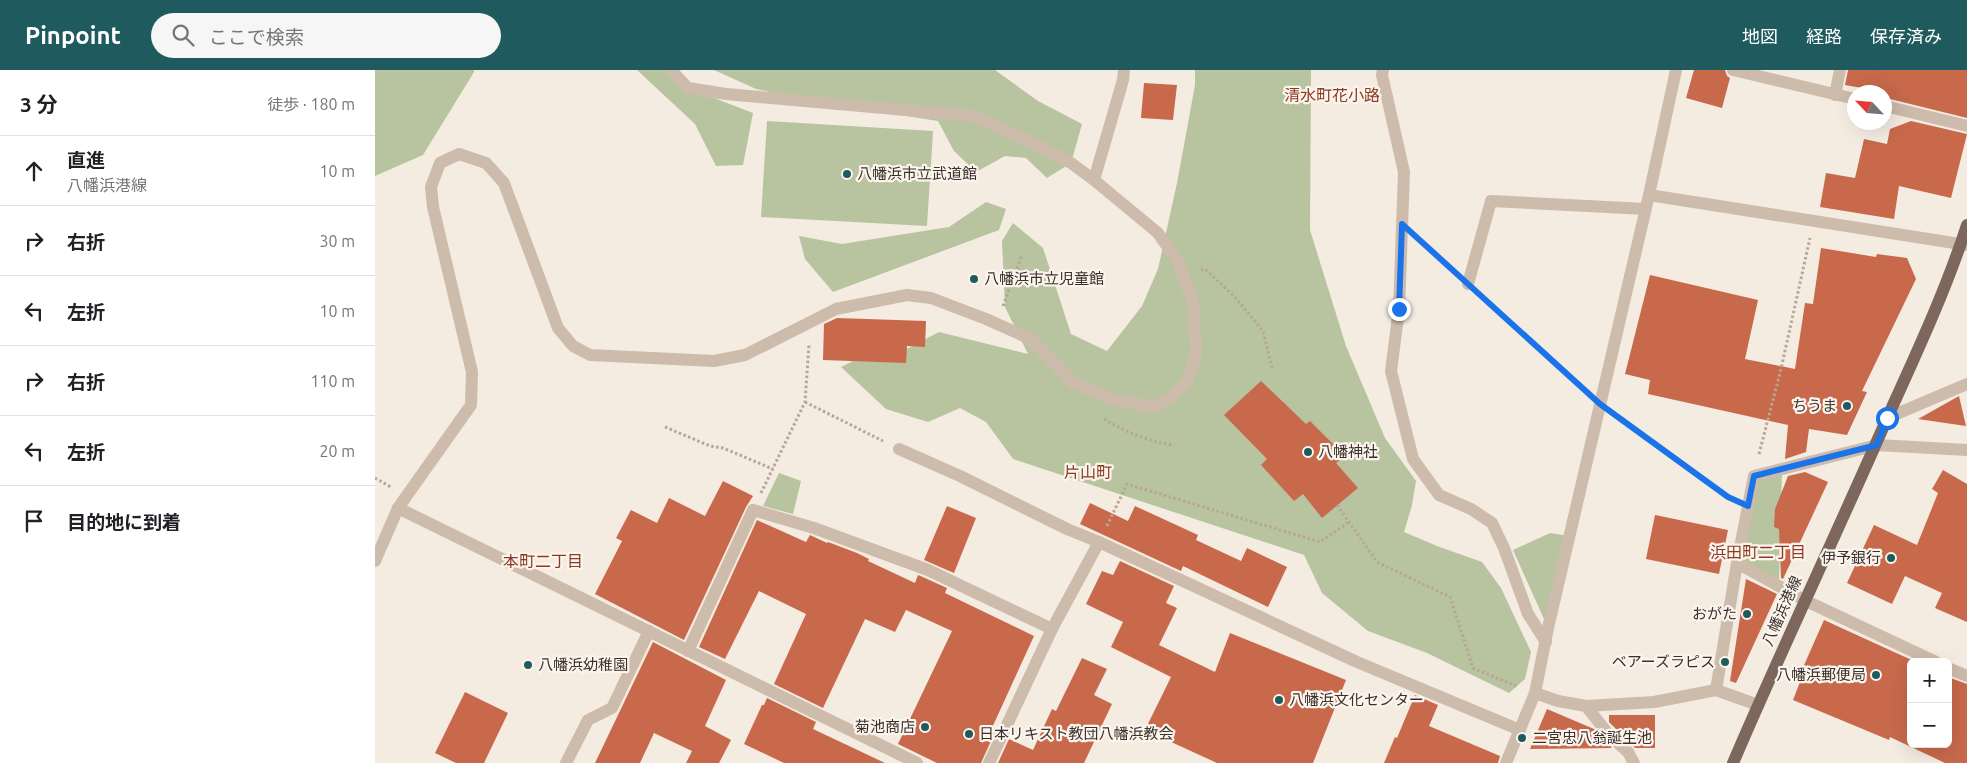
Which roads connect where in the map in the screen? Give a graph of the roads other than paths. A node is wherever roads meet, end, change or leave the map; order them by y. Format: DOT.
graph roads {
  1 [pos="671,70"];
  2 [pos="1124,70"];
  3 [pos="1383,70"];
  4 [pos="1675,70"];
  5 [pos="1733,70"];
  6 [pos="1841,70"];
  7 [pos="1835,95"];
  8 [pos="1847,97"];
  9 [pos="1892,108"];
  10 [pos="1967,126"];
  11 [pos="1094,180"];
  12 [pos="1649,195"];
  13 [pos="1645,209"];
  14 [pos="1967,225"];
  15 [pos="1964,244"];
  16 [pos="1468,284"];
  17 [pos="1967,384"];
  18 [pos="1887,418"];
  19 [pos="1877,445"];
  20 [pos="899,449"];
  21 [pos="1967,450"];
  22 [pos="397,508"];
  23 [pos="1099,542"];
  24 [pos="375,562"];
  25 [pos="1737,563"];
  26 [pos="1804,600"];
  27 [pos="1053,629"];
  28 [pos="649,631"];
  29 [pos="1546,642"];
  30 [pos="688,651"];
  31 [pos="1927,658"];
  32 [pos="1952,670"];
  33 [pos="1967,676"];
  34 [pos="1716,690"];
  35 [pos="1535,693"];
  36 [pos="1758,705"];
  37 [pos="1586,706"];
  38 [pos="1520,730"];
  39 [pos="565,763"];
  40 [pos="917,763"];
  41 [pos="989,763"];
  42 [pos="1505,763"];
  43 [pos="1634,763"];
  44 [pos="1733,763"];
  1 -- 11 [label="street"];
  2 -- 11 [label="street"];
  3 -- 29 [label="street"];
  4 -- 12 [label="street"];
  5 -- 7 [label="street"];
  6 -- 7 [label="street"];
  7 -- 8 [label="street"];
  9 -- 10 [label="street"];
  11 -- 22 [label="street"];
  12 -- 13 [label="street"];
  12 -- 15 [label="street"];
  13 -- 16 [label="street"];
  13 -- 29 [label="street"];
  14 -- 15 [label="main road, 八幡浜港線"];
  15 -- 18 [label="main road, 八幡浜港線"];
  17 -- 18 [label="street"];
  18 -- 19 [label="main road, 八幡浜港線"];
  19 -- 21 [label="street"];
  19 -- 25 [label="street"];
  19 -- 26 [label="main road, 八幡浜港線"];
  20 -- 23 [label="street"];
  22 -- 24 [label="street"];
  22 -- 28 [label="street"];
  23 -- 27 [label="street"];
  23 -- 38 [label="street"];
  25 -- 26 [label="street"];
  25 -- 34 [label="street"];
  26 -- 31 [label="street"];
  26 -- 36 [label="main road, 八幡浜港線"];
  27 -- 30 [label="street"];
  27 -- 41 [label="street"];
  28 -- 30 [label="street"];
  28 -- 39 [label="street"];
  29 -- 35 [label="street"];
  30 -- 40 [label="street"];
  32 -- 33 [label="street"];
  34 -- 36 [label="street"];
  34 -- 37 [label="street"];
  35 -- 37 [label="street"];
  35 -- 38 [label="street"];
  36 -- 44 [label="main road, 八幡浜港線"];
  37 -- 43 [label="street"];
  38 -- 42 [label="street"];
}
